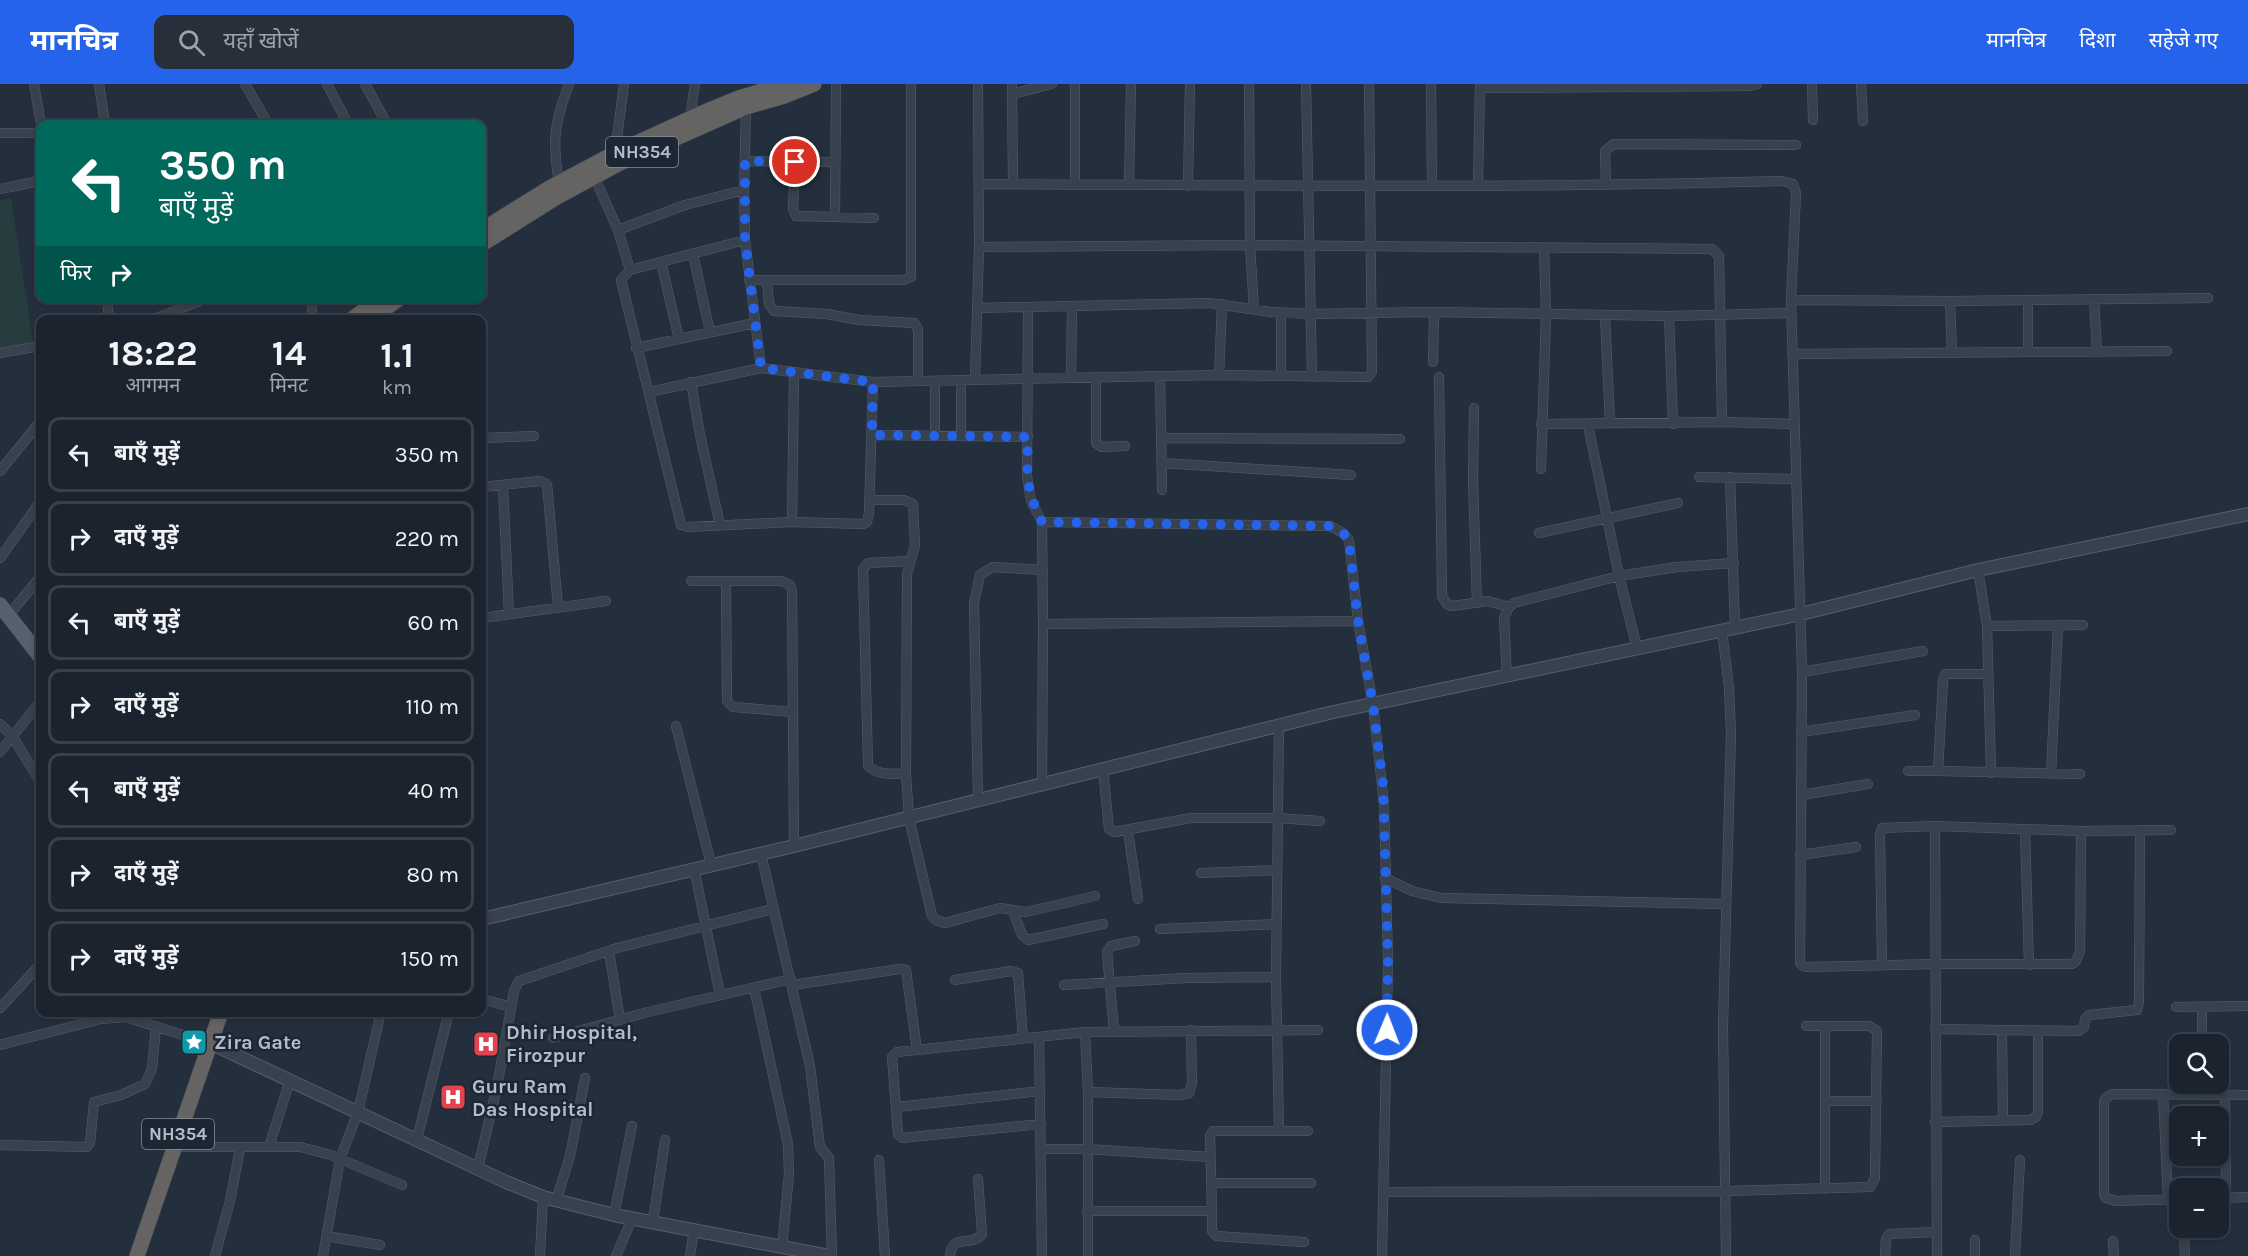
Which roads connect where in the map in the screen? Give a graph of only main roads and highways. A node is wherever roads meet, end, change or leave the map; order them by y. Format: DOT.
graph roads {
  1 [pos="785,84"];
  2 [pos="814,84"];
  3 [pos="592,172"];
  4 [pos="486,228"];
  5 [pos="486,241"];
  6 [pos="373,303"];
  7 [pos="393,303"];
  8 [pos="358,315"];
  9 [pos="376,315"];
  10 [pos="4,610"];
  11 [pos="36,651"];
  12 [pos="220,1017"];
  13 [pos="137,1256"];
  1 -- 3 [label="highway, NH354"];
  2 -- 3 [label="highway, NH354"];
  3 -- 4 [label="highway, NH354"];
  3 -- 5 [label="highway, NH354"];
  6 -- 8 [label="highway"];
  7 -- 9 [label="highway"];
  10 -- 11 [label="main road"];
  12 -- 13 [label="highway, NH354"];
}
